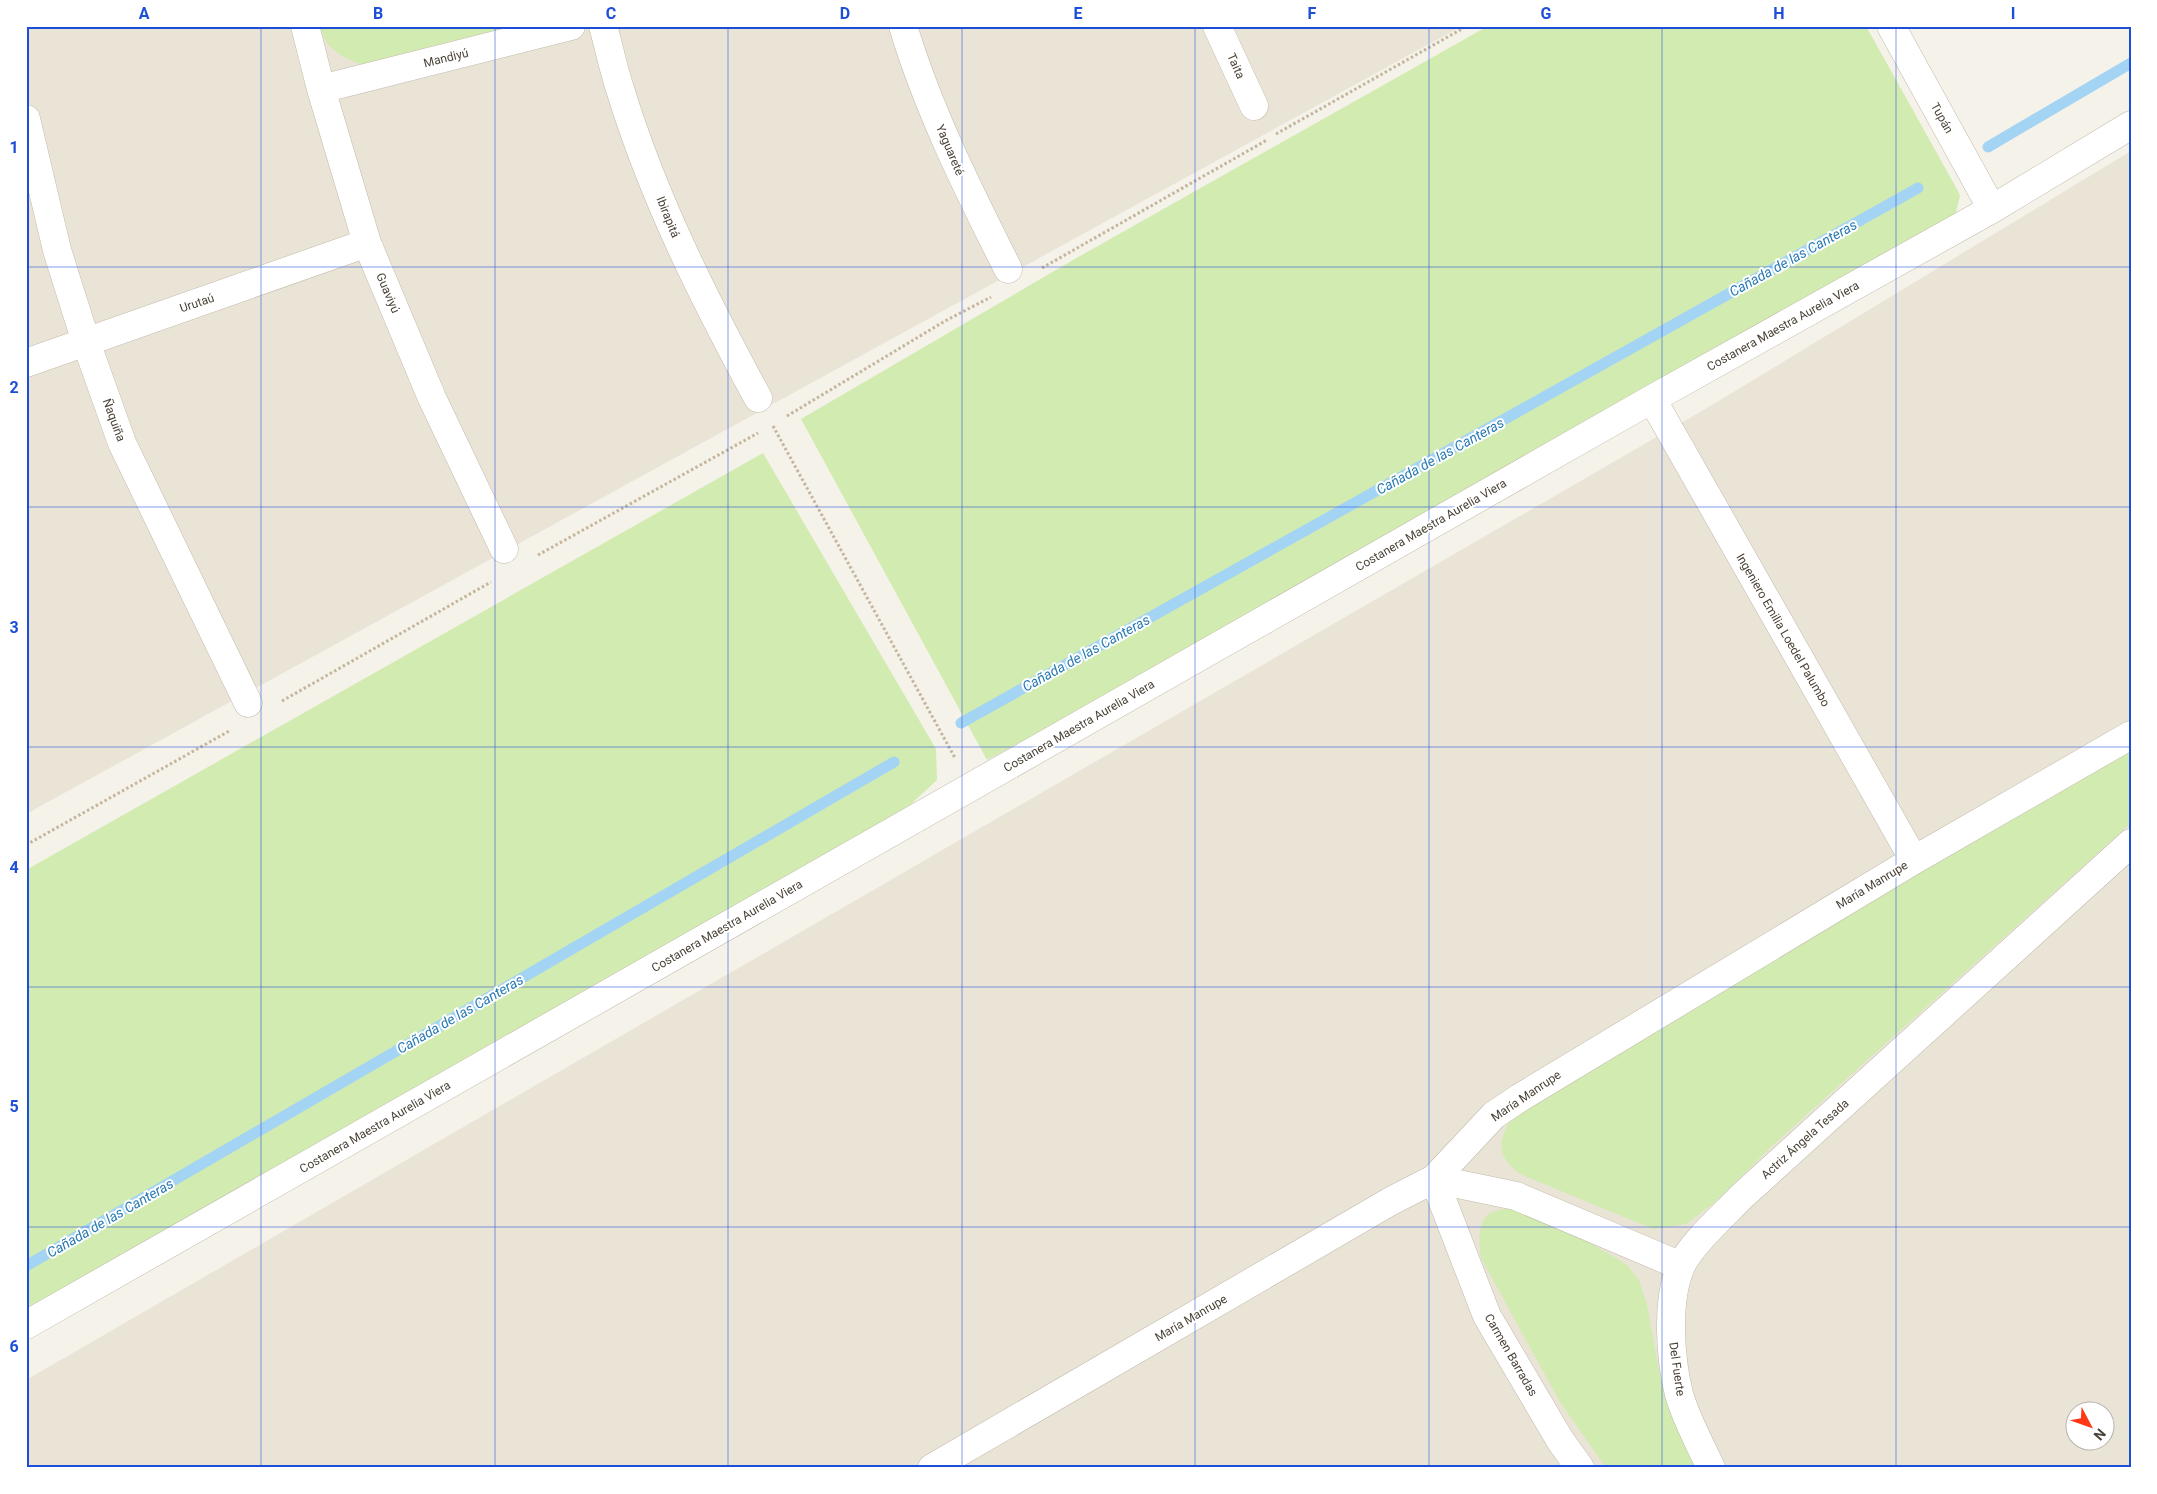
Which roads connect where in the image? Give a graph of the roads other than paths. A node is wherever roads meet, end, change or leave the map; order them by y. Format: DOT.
graph roads {
  1 [pos="305,26"];
  2 [pos="571,26"];
  3 [pos="603,26"];
  4 [pos="903,26"];
  5 [pos="1218,26"];
  6 [pos="1891,26"];
  7 [pos="320,89"];
  8 [pos="1254,106"];
  9 [pos="26,119"];
  10 [pos="2131,125"];
  11 [pos="1992,210"];
  12 [pos="367,243"];
  13 [pos="1008,269"];
  14 [pos="86,342"];
  15 [pos="26,363"];
  16 [pos="758,398"];
  17 [pos="1652,399"];
  18 [pos="504,549"];
  19 [pos="248,703"];
  20 [pos="2131,735"];
  21 [pos="2131,843"];
  22 [pos="1914,860"];
  23 [pos="1434,1179"];
  24 [pos="1681,1266"];
  25 [pos="26,1325"];
  26 [pos="932,1468"];
  27 [pos="1580,1468"];
  28 [pos="1711,1468"];
  1 -- 7 [label="street, Guaviyú"];
  2 -- 7 [label="street, Mandiyú"];
  3 -- 16 [label="street, Ibirapitá"];
  4 -- 13 [label="street, Yaguareté"];
  5 -- 8 [label="street, Taita"];
  6 -- 11 [label="street, Tupán"];
  7 -- 12 [label="street, Guaviyú"];
  9 -- 14 [label="street, Ñaquiña"];
  10 -- 11 [label="street, Costanera Maestra Aurelia Viera"];
  11 -- 17 [label="street, Costanera Maestra Aurelia Viera"];
  12 -- 14 [label="street, Urutaú"];
  12 -- 18 [label="street, Guaviyú"];
  14 -- 15 [label="street, Urutaú"];
  14 -- 19 [label="street, Ñaquiña"];
  17 -- 22 [label="street, Ingeniero Emilia Loedel Palumbo"];
  17 -- 25 [label="street, Costanera Maestra Aurelia Viera"];
  20 -- 22 [label="street, María Manrupe"];
  21 -- 24 [label="street, Actriz Ángela Tesada"];
  22 -- 23 [label="street, María Manrupe"];
  23 -- 24 [label="street"];
  23 -- 26 [label="street, María Manrupe"];
  23 -- 27 [label="street, Carmen Barradas"];
  24 -- 28 [label="street, Del Fuerte"];
}
